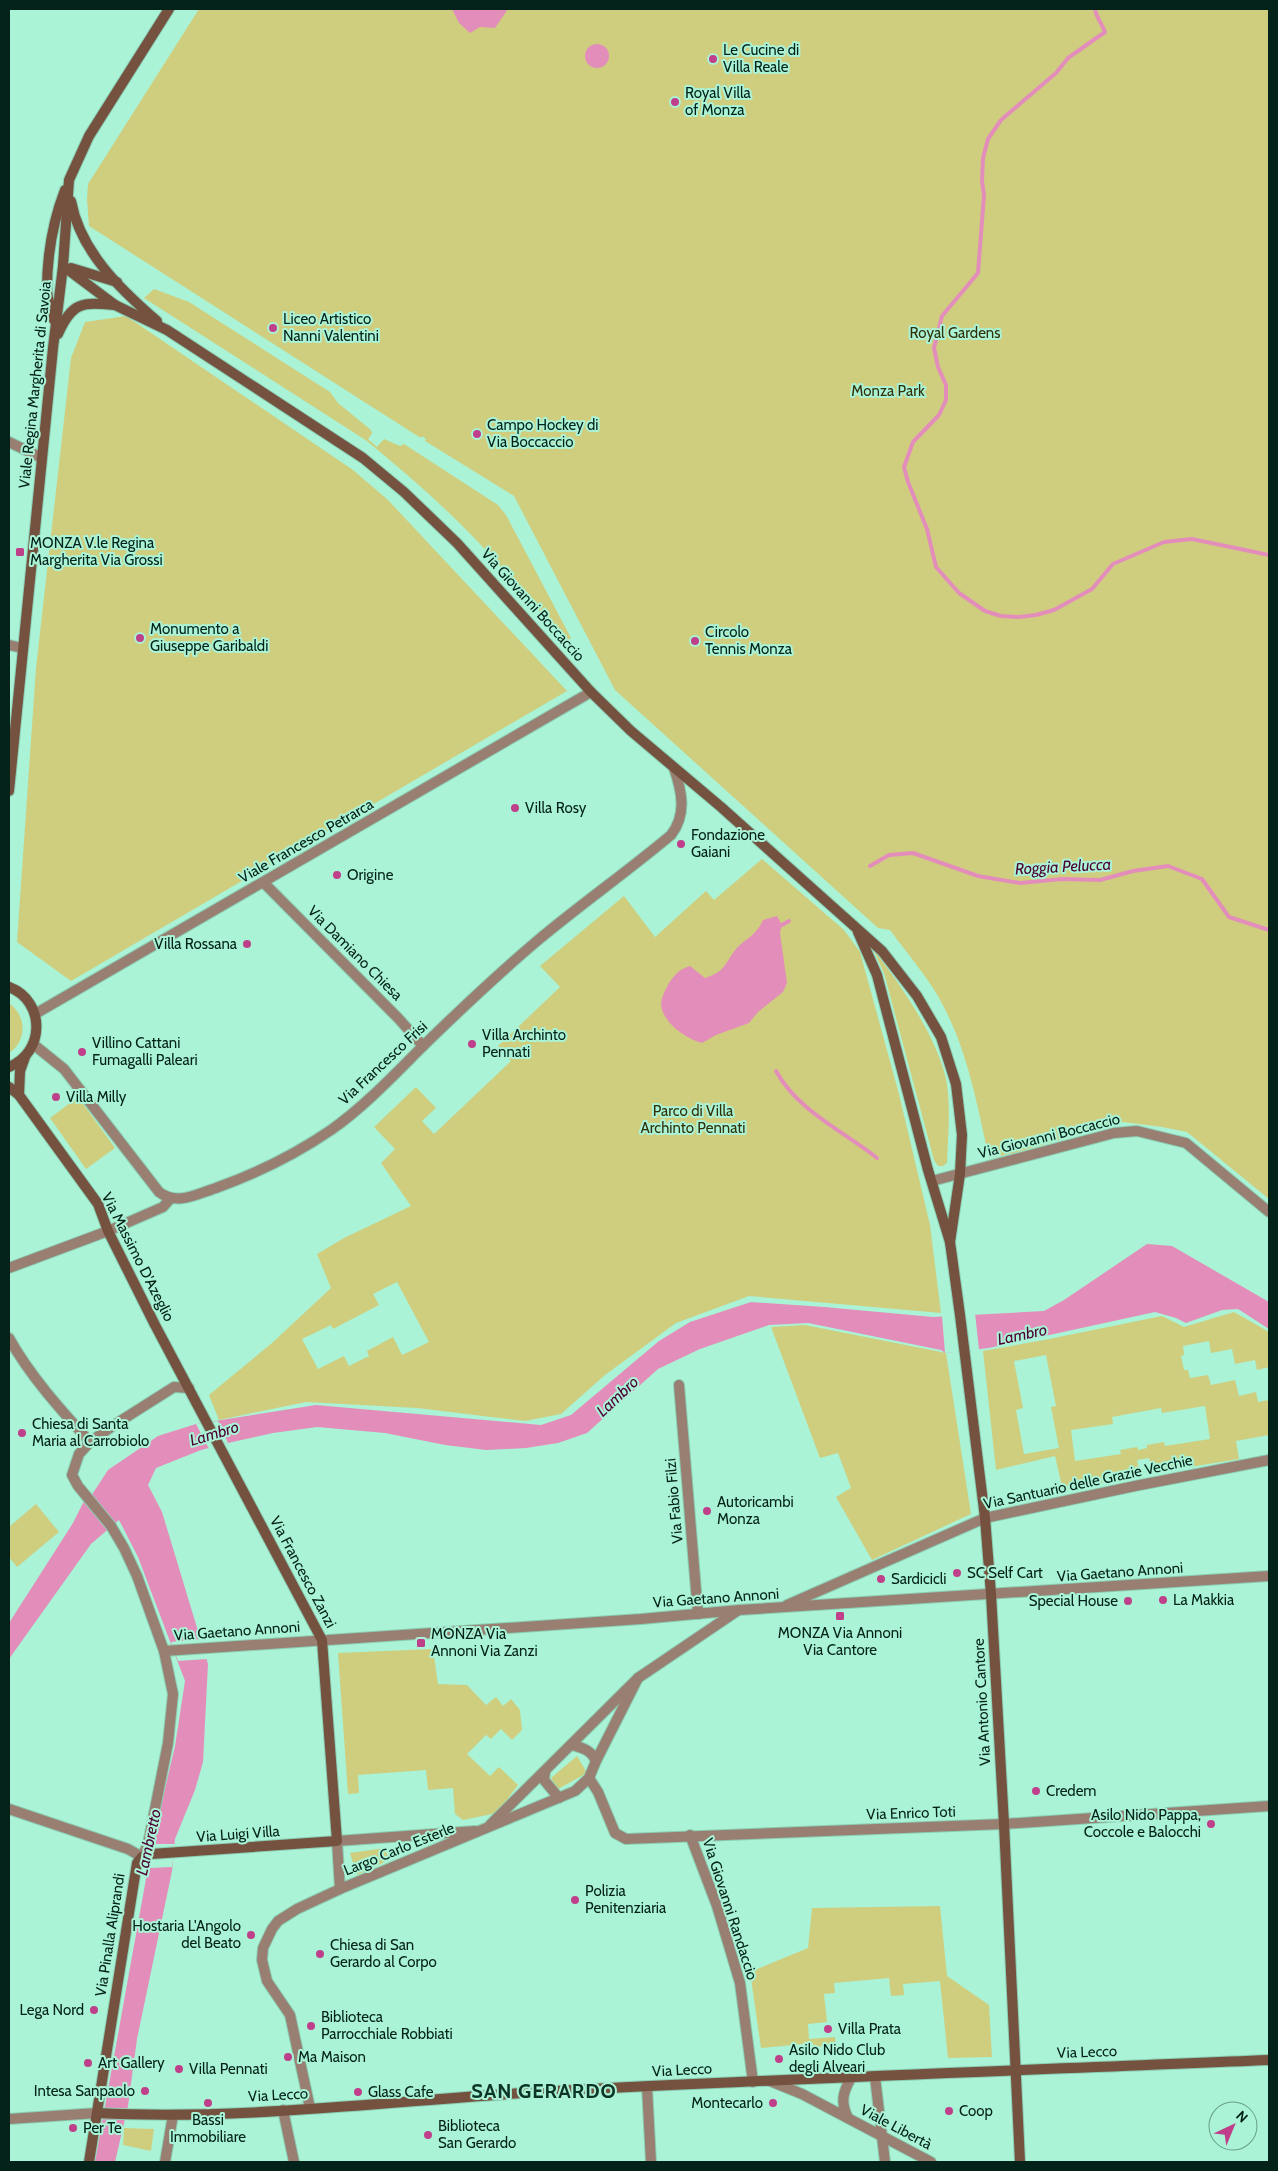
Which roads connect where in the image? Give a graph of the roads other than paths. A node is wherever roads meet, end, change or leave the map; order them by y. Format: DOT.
graph roads {
  1 [pos="169,9"];
  2 [pos="69,180"];
  3 [pos="63,266"];
  4 [pos="118,283"];
  5 [pos="115,305"];
  6 [pos="55,324"];
  7 [pos="167,330"];
  8 [pos="53,344"];
  9 [pos="9,442"];
  10 [pos="42,458"];
  11 [pos="9,645"];
  12 [pos="22,648"];
  13 [pos="590,692"];
  14 [pos="674,768"];
  15 [pos="9,791"];
  16 [pos="264,883"];
  17 [pos="856,927"];
  18 [pos="11,987"];
  19 [pos="35,1014"];
  20 [pos="33,1044"];
  21 [pos="423,1046"];
  22 [pos="25,1056"];
  23 [pos="9,1067"];
  24 [pos="9,1087"];
  25 [pos="19,1095"];
  26 [pos="960,1174"];
  27 [pos="932,1181"];
  28 [pos="170,1199"];
  29 [pos="1269,1212"];
  30 [pos="108,1231"];
  31 [pos="950,1242"];
  32 [pos="9,1268"];
  33 [pos="9,1338"];
  34 [pos="679,1385"];
  35 [pos="189,1388"];
  36 [pos="90,1442"];
  37 [pos="1269,1460"];
  38 [pos="985,1518"];
  39 [pos="1269,1576"];
  40 [pos="991,1594"];
  41 [pos="779,1608"];
  42 [pos="739,1610"];
  43 [pos="698,1614"];
  44 [pos="322,1640"];
  45 [pos="168,1651"];
  46 [pos="638,1678"];
  47 [pos="572,1745"];
  48 [pos="596,1761"];
  49 [pos="545,1772"];
  50 [pos="589,1778"];
  51 [pos="559,1798"];
  52 [pos="1269,1806"];
  53 [pos="9,1809"];
  54 [pos="1004,1824"];
  55 [pos="485,1830"];
  56 [pos="690,1835"];
  57 [pos="337,1841"];
  58 [pos="146,1856"];
  59 [pos="340,1889"];
  60 [pos="1269,2060"];
  61 [pos="1016,2070"];
  62 [pos="875,2077"];
  63 [pos="851,2078"];
  64 [pos="770,2081"];
  65 [pos="753,2082"];
  66 [pos="647,2087"];
  67 [pos="310,2108"];
  68 [pos="283,2110"];
  69 [pos="100,2113"];
  70 [pos="173,2115"];
  71 [pos="848,2118"];
  72 [pos="9,2119"];
  73 [pos="882,2136"];
  74 [pos="89,2162"];
  75 [pos="165,2162"];
  76 [pos="294,2162"];
  77 [pos="651,2162"];
  78 [pos="885,2162"];
  79 [pos="931,2162"];
  80 [pos="1020,2162"];
  1 -- 2 [label="main road, Viale Regina Margherita di Savoia"];
  2 -- 3 [label="main road, Viale Regina Margherita di Savoia"];
  2 -- 4 [label="main road, Via Giovanni Boccaccio"];
  2 -- 6 [label="main road"];
  3 -- 4 [label="main road"];
  3 -- 5 [label="main road, Via Giovanni Boccaccio"];
  3 -- 6 [label="main road, Viale Regina Margherita di Savoia"];
  4 -- 7 [label="main road, Via Giovanni Boccaccio"];
  5 -- 7 [label="main road, Via Giovanni Boccaccio"];
  5 -- 8 [label="main road, Via Giovanni Boccaccio"];
  6 -- 8 [label="main road, Viale Regina Margherita di Savoia"];
  7 -- 13 [label="main road, Via Giovanni Boccaccio"];
  8 -- 10 [label="main road, Viale Regina Margherita di Savoia"];
  9 -- 10 [label="street"];
  10 -- 12 [label="main road, Viale Regina Margherita di Savoia"];
  11 -- 12 [label="street"];
  12 -- 15 [label="main road, Viale Regina Margherita di Savoia"];
  13 -- 14 [label="main road, Via Giovanni Boccaccio"];
  13 -- 16 [label="street, Viale Francesco Petrarca"];
  14 -- 17 [label="main road, Via Giovanni Boccaccio"];
  14 -- 21 [label="street, Via Francesco Frisi"];
  16 -- 19 [label="street, Viale Francesco Petrarca"];
  16 -- 21 [label="street, Via Damiano Chiesa"];
  17 -- 26 [label="main road, Via Giovanni Boccaccio"];
  17 -- 27 [label="main road, Via Giovanni Boccaccio"];
  18 -- 19 [label="main road"];
  19 -- 20 [label="main road"];
  20 -- 22 [label="main road"];
  20 -- 28 [label="street"];
  21 -- 28 [label="street, Via Francesco Frisi"];
  22 -- 23 [label="main road"];
  22 -- 25 [label="main road"];
  24 -- 25 [label="main road, Via Massimo D'Azeglio"];
  25 -- 30 [label="main road, Via Massimo D'Azeglio"];
  26 -- 27 [label="street, Via Giovanni Boccaccio"];
  26 -- 29 [label="street, Via Giovanni Boccaccio"];
  26 -- 31 [label="main road, Via Giovanni Boccaccio"];
  27 -- 31 [label="main road, Via Giovanni Boccaccio"];
  28 -- 30 [label="street, Via Francesco Frisi"];
  30 -- 32 [label="street, Via Francesco Frisi"];
  30 -- 35 [label="main road, Via Massimo D'Azeglio"];
  31 -- 38 [label="main road, Via Antonio Cantore"];
  33 -- 36 [label="street"];
  34 -- 43 [label="street, Via Fabio Filzi"];
  35 -- 36 [label="street, Via Pinalla Aliprandi"];
  35 -- 44 [label="main road, Via Francesco Zanzi"];
  36 -- 45 [label="street, Via Pinalla Aliprandi"];
  37 -- 38 [label="street, Via Santuario delle Grazie Vecchie"];
  38 -- 40 [label="main road, Via Antonio Cantore"];
  38 -- 41 [label="street, Via Santuario delle Grazie Vecchie"];
  39 -- 40 [label="street, Via Gaetano Annoni"];
  40 -- 41 [label="street, Via Gaetano Annoni"];
  40 -- 54 [label="main road, Via Antonio Cantore"];
  41 -- 42 [label="street, Via Gaetano Annoni"];
  42 -- 43 [label="street, Via Gaetano Annoni"];
  42 -- 46 [label="street, Largo Carlo Esterle"];
  43 -- 44 [label="street, Via Gaetano Annoni"];
  44 -- 45 [label="street, Via Gaetano Annoni"];
  44 -- 57 [label="main road, Via Francesco Zanzi"];
  45 -- 58 [label="street, Via Pinalla Aliprandi"];
  46 -- 47 [label="street, Largo Carlo Esterle"];
  46 -- 48 [label="street, Largo Carlo Esterle"];
  47 -- 48 [label="street"];
  47 -- 49 [label="street, Largo Carlo Esterle"];
  48 -- 50 [label="street, Largo Carlo Esterle"];
  49 -- 51 [label="street"];
  49 -- 55 [label="street, Largo Carlo Esterle"];
  50 -- 51 [label="street, Largo Carlo Esterle"];
  50 -- 56 [label="street, Via Enrico Toti"];
  51 -- 55 [label="street, Largo Carlo Esterle"];
  52 -- 54 [label="street, Via Enrico Toti"];
  53 -- 58 [label="street"];
  54 -- 56 [label="street, Via Enrico Toti"];
  54 -- 61 [label="main road, Via Antonio Cantore"];
  55 -- 57 [label="street, Largo Carlo Esterle"];
  55 -- 59 [label="street, Largo Carlo Esterle"];
  56 -- 65 [label="street, Via Giovanni Randaccio"];
  57 -- 58 [label="main road, Via Luigi Villa"];
  57 -- 59 [label="street, Largo Carlo Esterle"];
  58 -- 69 [label="main road, Via Pinalla Aliprandi"];
  59 -- 67 [label="street"];
  60 -- 61 [label="main road, Via Lecco"];
  61 -- 62 [label="main road, Via Lecco"];
  61 -- 80 [label="main road, Via Antonio Cantore"];
  62 -- 63 [label="main road, Via Lecco"];
  62 -- 73 [label="street"];
  63 -- 64 [label="main road, Via Lecco"];
  63 -- 71 [label="street, Viale Libertà"];
  64 -- 65 [label="main road, Via Lecco"];
  64 -- 71 [label="street, Viale Libertà"];
  65 -- 66 [label="main road, Via Lecco"];
  66 -- 67 [label="main road, Via Lecco"];
  66 -- 77 [label="street"];
  67 -- 68 [label="main road, Via Lecco"];
  68 -- 70 [label="main road, Via Lecco"];
  68 -- 76 [label="street"];
  69 -- 70 [label="main road, Via Lecco"];
  69 -- 72 [label="street"];
  69 -- 74 [label="main road, Via Pinalla Aliprandi"];
  70 -- 75 [label="street"];
  71 -- 73 [label="street, Viale Libertà"];
  73 -- 78 [label="street"];
  73 -- 79 [label="street, Viale Libertà"];
}
